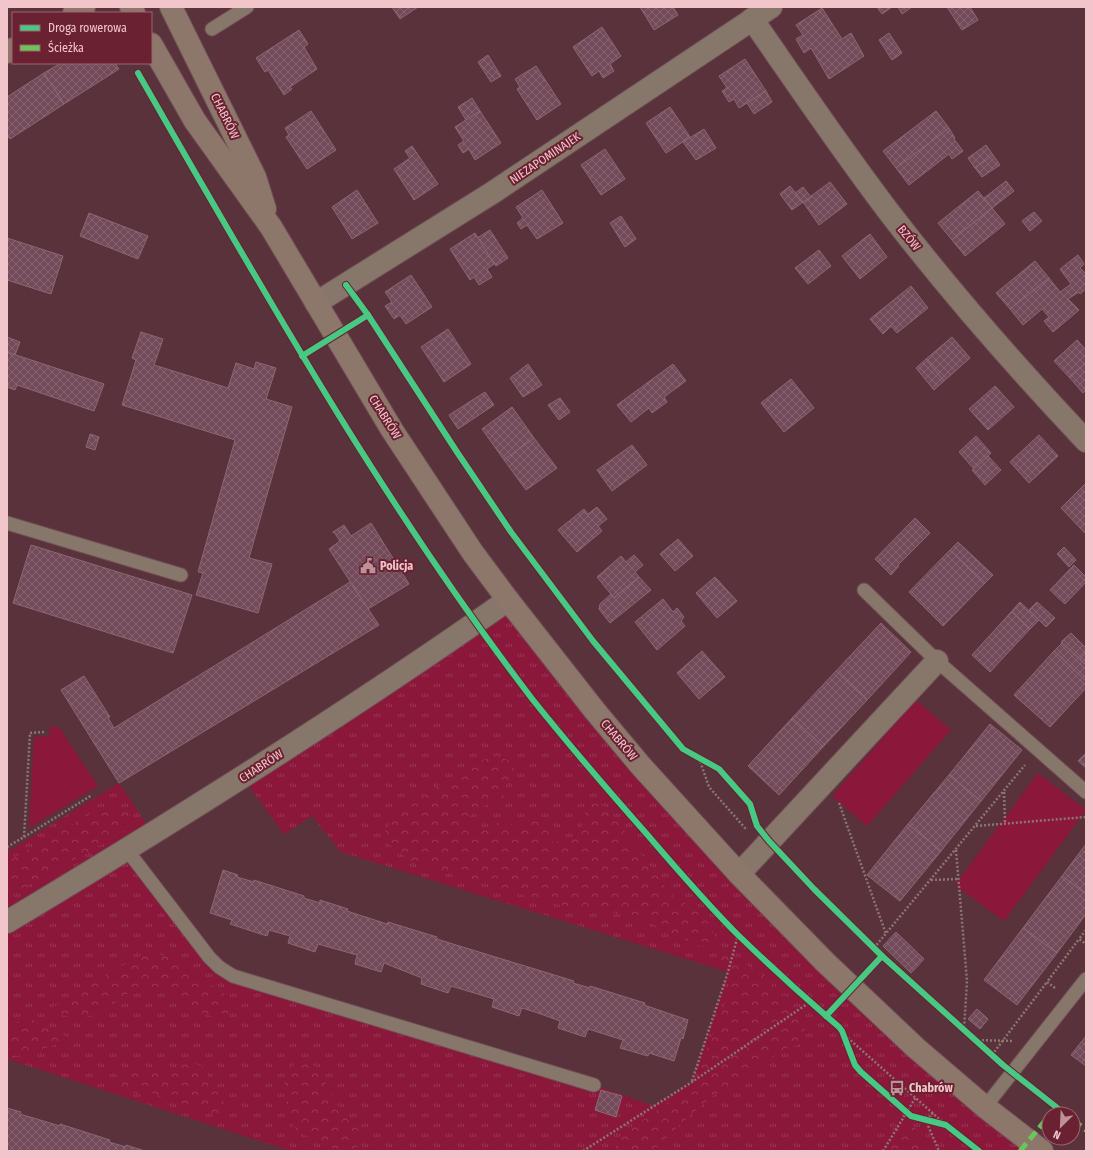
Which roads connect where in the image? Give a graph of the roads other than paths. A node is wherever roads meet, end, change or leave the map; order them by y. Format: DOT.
graph roads {
  1 [pos="171,7"];
  2 [pos="246,7"];
  3 [pos="771,7"];
  4 [pos="752,19"];
  5 [pos="212,29"];
  6 [pos="152,46"];
  7 [pos="271,227"];
  8 [pos="316,303"];
  9 [pos="1086,441"];
  10 [pos="7,523"];
  11 [pos="181,575"];
  12 [pos="864,590"];
  13 [pos="508,600"];
  14 [pos="937,661"];
  15 [pos="1086,792"];
  16 [pos="127,850"];
  17 [pos="738,874"];
  18 [pos="7,922"];
  19 [pos="1086,979"];
  20 [pos="594,1085"];
  21 [pos="986,1107"];
  22 [pos="1042,1151"];
  1 -- 7 [label="street, CHABRÓW"];
  2 -- 5 [label="lane"];
  3 -- 4 [label="street, NIEZAPOMINAJEK"];
  4 -- 8 [label="street, NIEZAPOMINAJEK"];
  4 -- 9 [label="street, BZÓW"];
  6 -- 7 [label="street, CHABRÓW"];
  7 -- 8 [label="street, CHABRÓW"];
  8 -- 13 [label="street, CHABRÓW"];
  10 -- 11 [label="lane"];
  12 -- 14 [label="lane"];
  13 -- 16 [label="street, CHABRÓW"];
  13 -- 17 [label="street, CHABRÓW"];
  14 -- 15 [label="lane"];
  14 -- 17 [label="street"];
  16 -- 18 [label="street, CHABRÓW"];
  16 -- 20 [label="lane"];
  17 -- 21 [label="street, CHABRÓW"];
  19 -- 21 [label="lane"];
  21 -- 22 [label="street, CHABRÓW"];
}
